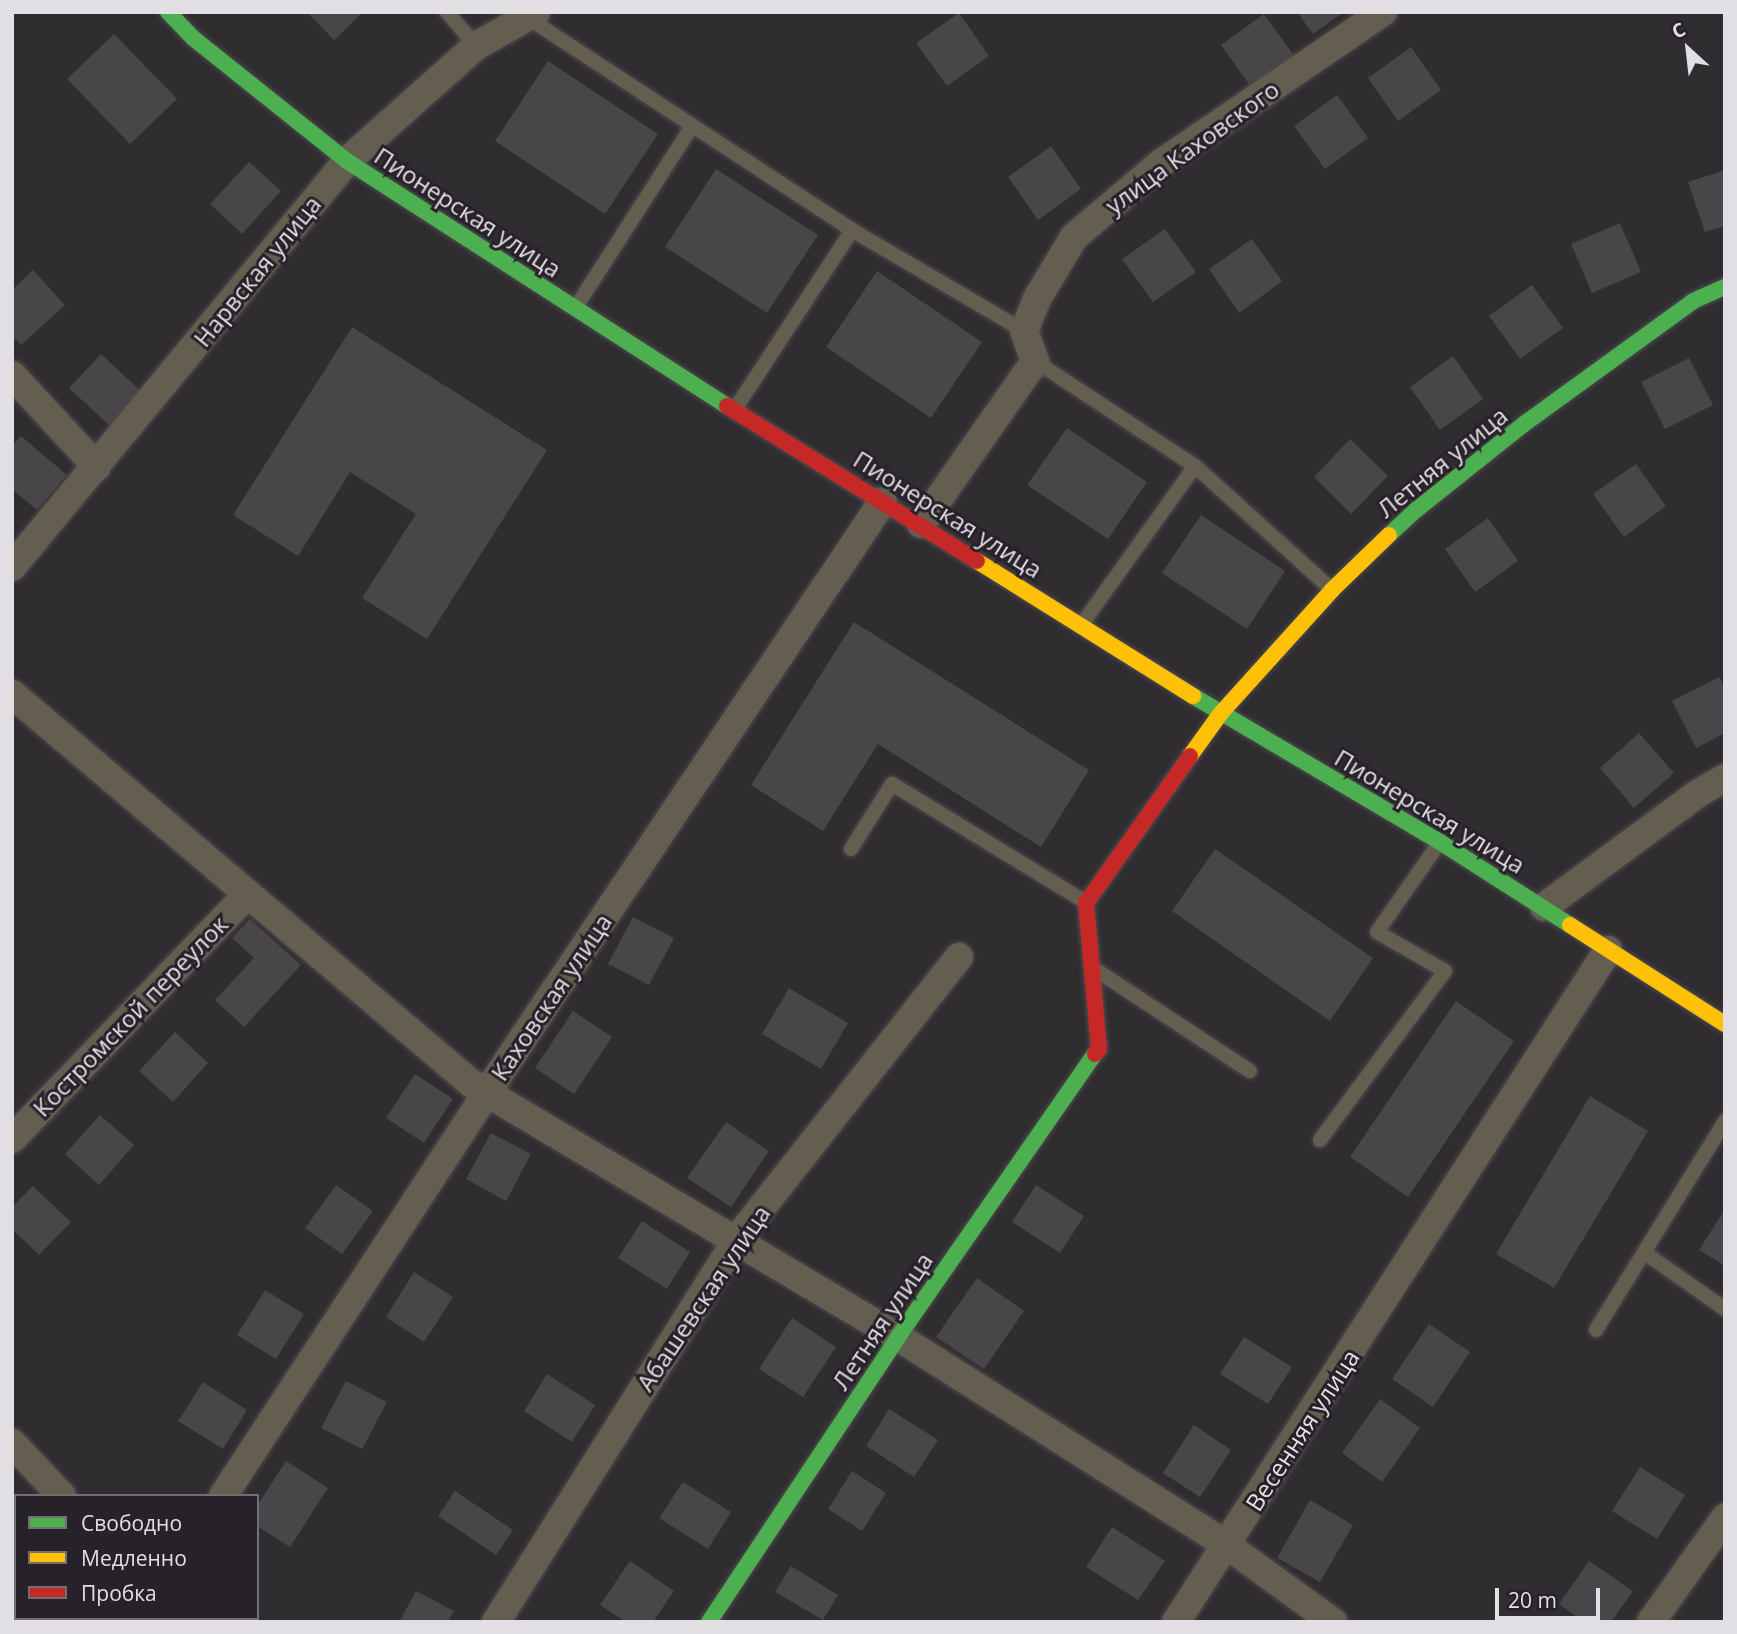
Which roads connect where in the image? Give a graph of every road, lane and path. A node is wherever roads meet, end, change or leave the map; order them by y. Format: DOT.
graph roads {
  1 [pos="168,12"];
  2 [pos="447,12"];
  3 [pos="1383,12"];
  4 [pos="532,15"];
  5 [pos="475,46"];
  6 [pos="692,127"];
  7 [pos="347,161"];
  8 [pos="852,230"];
  9 [pos="1725,287"];
  10 [pos="576,308"];
  11 [pos="1024,331"];
  12 [pos="1035,361"];
  13 [pos="12,375"];
  14 [pos="734,410"];
  15 [pos="1195,466"];
  16 [pos="97,467"];
  17 [pos="883,501"];
  18 [pos="920,524"];
  19 [pos="12,567"];
  20 [pos="1332,590"];
  21 [pos="1082,624"];
  22 [pos="12,694"];
  23 [pos="1222,713"];
  24 [pos="1725,778"];
  25 [pos="1440,842"];
  26 [pos="851,849"];
  27 [pos="247,894"];
  28 [pos="1086,903"];
  29 [pos="1544,907"];
  30 [pos="1608,950"];
  31 [pos="959,957"];
  32 [pos="1092,967"];
  33 [pos="1725,1024"];
  34 [pos="1250,1071"];
  35 [pos="487,1092"];
  36 [pos="1725,1121"];
  37 [pos="12,1139"];
  38 [pos="1320,1140"];
  39 [pos="737,1239"];
  40 [pos="1644,1253"];
  41 [pos="1725,1309"];
  42 [pos="1596,1330"];
  43 [pos="898,1337"];
  44 [pos="12,1443"];
  45 [pos="60,1494"];
  46 [pos="224,1494"];
  47 [pos="1725,1518"];
  48 [pos="1227,1546"];
  49 [pos="496,1622"];
  50 [pos="709,1622"];
  51 [pos="1176,1622"];
  52 [pos="1333,1622"];
  53 [pos="1651,1622"];
  1 -- 7 [label="main road, Пионерская улица"];
  2 -- 5 [label="lane"];
  3 -- 11 [label="street, улица Каховского"];
  4 -- 5 [label="street, Нарвская улица"];
  4 -- 6 [label="lane"];
  5 -- 7 [label="street, Нарвская улица"];
  6 -- 8 [label="lane"];
  6 -- 10 [label="lane"];
  7 -- 10 [label="main road, Пионерская улица"];
  7 -- 16 [label="street, Нарвская улица"];
  8 -- 11 [label="lane"];
  8 -- 14 [label="lane"];
  9 -- 20 [label="main road, Летняя улица"];
  10 -- 14 [label="main road, Пионерская улица"];
  11 -- 12 [label="street"];
  12 -- 15 [label="lane"];
  12 -- 18 [label="street"];
  13 -- 16 [label="street"];
  14 -- 17 [label="main road, Пионерская улица"];
  15 -- 20 [label="lane"];
  15 -- 21 [label="lane"];
  16 -- 19 [label="street, Нарвская улица"];
  17 -- 18 [label="main road, Пионерская улица"];
  17 -- 35 [label="street, Каховская улица"];
  18 -- 21 [label="main road, Пионерская улица"];
  20 -- 23 [label="main road, Летняя улица"];
  21 -- 23 [label="main road, Пионерская улица"];
  22 -- 27 [label="street"];
  23 -- 25 [label="main road, Пионерская улица"];
  23 -- 28 [label="main road, Летняя улица"];
  24 -- 29 [label="street"];
  25 -- 29 [label="main road, Пионерская улица"];
  25 -- 38 [label="lane"];
  26 -- 28 [label="lane"];
  27 -- 35 [label="street"];
  27 -- 37 [label="street, Костромской переулок"];
  28 -- 32 [label="main road"];
  29 -- 30 [label="main road, Пионерская улица"];
  30 -- 33 [label="main road, Пионерская улица"];
  30 -- 48 [label="street, Весенняя улица"];
  31 -- 39 [label="street, Абашевская улица"];
  32 -- 34 [label="lane"];
  32 -- 43 [label="main road, Летняя улица"];
  35 -- 39 [label="street"];
  35 -- 46 [label="street, Каховская улица"];
  36 -- 40 [label="lane"];
  39 -- 43 [label="street"];
  39 -- 49 [label="street, Абашевская улица"];
  40 -- 41 [label="lane"];
  40 -- 42 [label="lane"];
  43 -- 48 [label="street"];
  43 -- 50 [label="main road, Летняя улица"];
  44 -- 45 [label="street"];
  47 -- 53 [label="street"];
  48 -- 51 [label="street, Весенняя улица"];
  48 -- 52 [label="street"];
}
